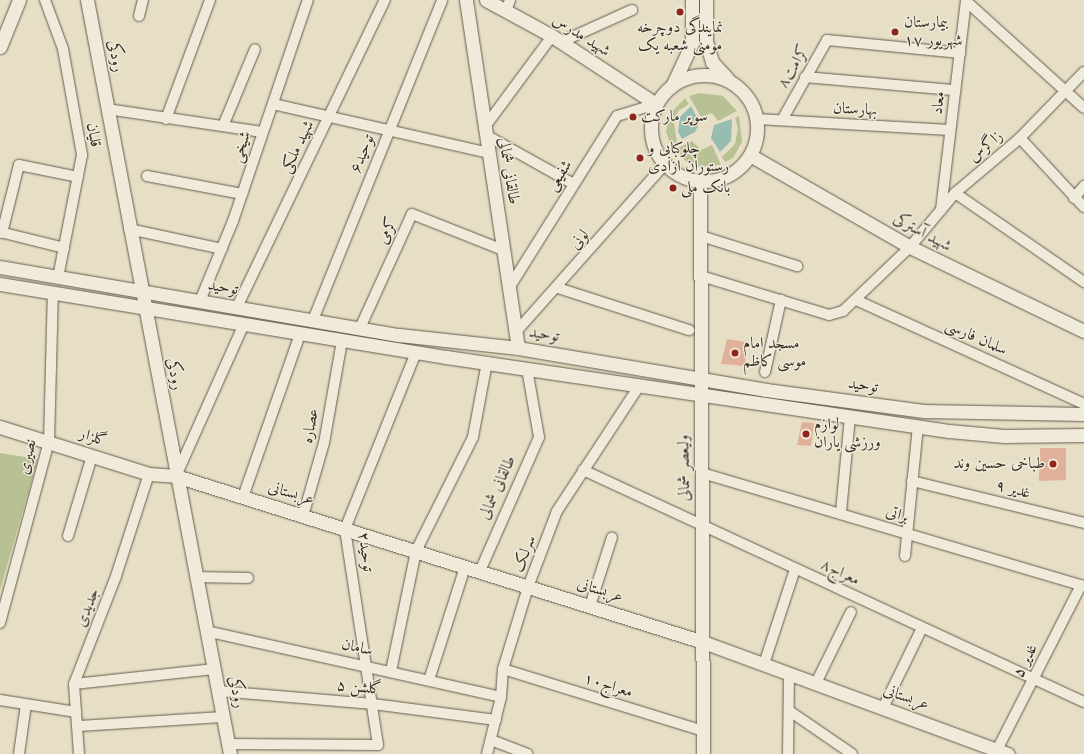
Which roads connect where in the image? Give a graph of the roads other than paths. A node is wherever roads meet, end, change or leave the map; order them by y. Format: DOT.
graph roads {
  1 [pos="19,0"];
  2 [pos="45,0"];
  3 [pos="87,0"];
  4 [pos="143,0"];
  5 [pos="210,0"];
  6 [pos="308,0"];
  7 [pos="385,0"];
  8 [pos="442,0"];
  9 [pos="466,0"];
  10 [pos="486,0"];
  11 [pos="692,0"];
  12 [pos="706,0"];
  13 [pos="966,1"];
  14 [pos="508,6"];
  15 [pos="632,10"];
  16 [pos="139,16"];
  17 [pos="557,39"];
  18 [pos="0,47"];
  19 [pos="255,50"];
  20 [pos="960,53"];
  21 [pos="1084,72"];
  22 [pos="805,77"];
  23 [pos="729,80"];
  24 [pos="673,84"];
  25 [pos="1066,89"];
  26 [pos="955,90"];
  27 [pos="273,104"];
  28 [pos="656,104"];
  29 [pos="1084,108"];
  30 [pos="107,109"];
  31 [pos="329,117"];
  32 [pos="166,118"];
  33 [pos="757,119"];
  34 [pos="782,120"];
  35 [pos="223,126"];
  36 [pos="388,130"];
  37 [pos="950,130"];
  38 [pos="262,132"];
  39 [pos="485,132"];
  40 [pos="1020,138"];
  41 [pos="488,153"];
  42 [pos="750,155"];
  43 [pos="664,164"];
  44 [pos="147,176"];
  45 [pos="78,177"];
  46 [pos="700,181"];
  47 [pos="572,182"];
  48 [pos="1084,186"];
  49 [pos="955,193"];
  50 [pos="242,194"];
  51 [pos="1074,198"];
  52 [pos="1084,207"];
  53 [pos="941,210"];
  54 [pos="129,228"];
  55 [pos="1,232"];
  56 [pos="701,236"];
  57 [pos="910,247"];
  58 [pos="64,248"];
  59 [pos="222,249"];
  60 [pos="503,250"];
  61 [pos="797,266"];
  62 [pos="0,267"];
  63 [pos="701,276"];
  64 [pos="58,277"];
  65 [pos="1084,282"];
  66 [pos="0,284"];
  67 [pos="509,288"];
  68 [pos="558,288"];
  69 [pos="140,291"];
  70 [pos="53,292"];
  71 [pos="781,300"];
  72 [pos="856,300"];
  73 [pos="200,301"];
  74 [pos="237,307"];
  75 [pos="144,308"];
  76 [pos="313,320"];
  77 [pos="244,324"];
  78 [pos="360,328"];
  79 [pos="689,330"];
  80 [pos="1084,331"];
  81 [pos="516,333"];
  82 [pos="300,334"];
  83 [pos="342,341"];
  84 [pos="518,348"];
  85 [pos="416,352"];
  86 [pos="487,362"];
  87 [pos="527,369"];
  88 [pos="765,372"];
  89 [pos="701,379"];
  90 [pos="639,386"];
  91 [pos="701,395"];
  92 [pos="1084,404"];
  93 [pos="964,414"];
  94 [pos="1084,414"];
  95 [pos="850,416"];
  96 [pos="918,426"];
  97 [pos="0,427"];
  98 [pos="966,433"];
  99 [pos="1084,435"];
  100 [pos="48,442"];
  101 [pos="92,456"];
  102 [pos="583,470"];
  103 [pos="702,472"];
  104 [pos="149,474"];
  105 [pos="176,476"];
  106 [pos="912,481"];
  107 [pos="243,497"];
  108 [pos="841,512"];
  109 [pos="303,516"];
  110 [pos="1084,523"];
  111 [pos="704,526"];
  112 [pos="345,529"];
  113 [pos="907,534"];
  114 [pos="68,536"];
  115 [pos="612,537"];
  116 [pos="416,551"];
  117 [pos="905,556"];
  118 [pos="465,567"];
  119 [pos="795,569"];
  120 [pos="480,571"];
  121 [pos="196,577"];
  122 [pos="248,578"];
  123 [pos="1082,585"];
  124 [pos="528,587"];
  125 [pos="590,606"];
  126 [pos="851,612"];
  127 [pos="0,623"];
  128 [pos="922,628"];
  129 [pos="206,631"];
  130 [pos="703,642"];
  131 [pos="764,664"];
  132 [pos="367,666"];
  133 [pos="214,669"];
  134 [pos="503,670"];
  135 [pos="391,672"];
  136 [pos="789,674"];
  137 [pos="1033,679"];
  138 [pos="429,680"];
  139 [pos="816,683"];
  140 [pos="74,684"];
  141 [pos="218,691"];
  142 [pos="501,697"];
  143 [pos="0,700"];
  144 [pos="1084,702"];
  145 [pos="26,704"];
  146 [pos="373,704"];
  147 [pos="883,708"];
  148 [pos="76,712"];
  149 [pos="791,712"];
  150 [pos="223,718"];
  151 [pos="496,720"];
  152 [pos="79,726"];
  153 [pos="703,731"];
  154 [pos="491,740"];
  155 [pos="230,749"];
  156 [pos="1002,752"];
  157 [pos="19,754"];
  158 [pos="79,754"];
  159 [pos="487,754"];
  160 [pos="527,754"];
  161 [pos="703,754"];
  162 [pos="788,754"];
  163 [pos="849,754"];
  1 -- 18 [label="main road"];
  2 -- 45 [label="street, قلیان"];
  3 -- 30 [label="main road, رودکی"];
  4 -- 16 [label="street"];
  5 -- 32 [label="street"];
  6 -- 27 [label="street, شیخی"];
  7 -- 31 [label="street, شهید ملکی"];
  8 -- 36 [label="street, توحید۶"];
  9 -- 39 [label="main road, طالقانی شمالی"];
  10 -- 14 [label="main road, شهید مدرس"];
  11 -- 24 [label="main road"];
  12 -- 23 [label="main road"];
  13 -- 20 [label="street, معاد"];
  13 -- 25 [label="street"];
  14 -- 17 [label="main road, شهید مدرس"];
  15 -- 17 [label="street"];
  17 -- 28 [label="main road, شهید مدرس"];
  17 -- 39 [label="street"];
  19 -- 35 [label="street"];
  20 -- 22 [label="street, کرامت۸"];
  20 -- 26 [label="street, معاد"];
  21 -- 25 [label="street, زاگرس"];
  22 -- 26 [label="street"];
  22 -- 34 [label="street, کرامت۸"];
  23 -- 24 [label="main road"];
  23 -- 33 [label="main road"];
  24 -- 28 [label="main road"];
  25 -- 29 [label="street"];
  25 -- 40 [label="street, زاگرس"];
  26 -- 37 [label="street, معاد"];
  27 -- 31 [label="street"];
  27 -- 38 [label="street, شیخی"];
  28 -- 43 [label="main road"];
  28 -- 47 [label="street, شفیعی"];
  30 -- 32 [label="street"];
  30 -- 54 [label="main road, رودکی"];
  31 -- 36 [label="street"];
  31 -- 74 [label="street, شهید ملکی"];
  32 -- 35 [label="street"];
  33 -- 34 [label="street, بهارستان"];
  33 -- 42 [label="main road"];
  34 -- 37 [label="street, بهارستان"];
  35 -- 38 [label="street"];
  36 -- 41 [label="street"];
  36 -- 76 [label="street, توحید۶"];
  37 -- 53 [label="street, معاد"];
  38 -- 50 [label="street, شیخی"];
  39 -- 41 [label="main road, طالقانی شمالی"];
  39 -- 47 [label="street"];
  40 -- 49 [label="street, زاگرس"];
  40 -- 51 [label="street"];
  41 -- 60 [label="main road, طالقانی شمالی"];
  42 -- 46 [label="main road"];
  42 -- 57 [label="main road, شهید آسترکی"];
  43 -- 46 [label="main road"];
  43 -- 68 [label="street, لونی"];
  44 -- 50 [label="street"];
  45 -- 55 [label="street"];
  45 -- 58 [label="street, قلیان"];
  46 -- 56 [label="main road, ولیعصر شمالی"];
  47 -- 67 [label="street, شفیعی"];
  48 -- 51 [label="street"];
  49 -- 53 [label="street, زاگرس"];
  49 -- 65 [label="street"];
  50 -- 59 [label="street, شیخی"];
  51 -- 52 [label="street"];
  53 -- 57 [label="street, زاگرس"];
  54 -- 59 [label="street"];
  54 -- 69 [label="main road, رودکی"];
  55 -- 58 [label="street"];
  56 -- 61 [label="street"];
  56 -- 63 [label="main road, ولیعصر شمالی"];
  57 -- 72 [label="street, زاگرس"];
  57 -- 80 [label="main road, شهید آسترکی"];
  58 -- 64 [label="street, قلیان"];
  59 -- 73 [label="street, شیخی"];
  60 -- 67 [label="main road, طالقانی شمالی"];
  60 -- 78 [label="street, کرمی"];
  62 -- 64 [label="main road, توحید"];
  63 -- 71 [label="street, زاگرس"];
  63 -- 89 [label="main road, ولیعصر شمالی"];
  64 -- 69 [label="main road, توحید"];
  66 -- 70 [label="main road, توحید"];
  67 -- 81 [label="main road, طالقانی شمالی"];
  68 -- 79 [label="street"];
  68 -- 81 [label="street, لونی"];
  69 -- 73 [label="main road, توحید"];
  69 -- 75 [label="main road, رودکی"];
  70 -- 75 [label="main road, توحید"];
  70 -- 100 [label="street, نصیری"];
  71 -- 72 [label="street, زاگرس"];
  71 -- 88 [label="street"];
  72 -- 92 [label="street, سلمان فارسی"];
  73 -- 74 [label="main road, توحید"];
  74 -- 76 [label="main road, توحید"];
  75 -- 77 [label="main road, توحید"];
  75 -- 105 [label="main road, رودکی"];
  76 -- 78 [label="main road, توحید"];
  77 -- 82 [label="main road, توحید"];
  77 -- 105 [label="street"];
  78 -- 84 [label="main road, توحید"];
  81 -- 84 [label="main road, طالقانی شمالی"];
  82 -- 83 [label="main road, توحید"];
  82 -- 107 [label="street"];
  83 -- 85 [label="main road, توحید"];
  83 -- 109 [label="street, عصاره"];
  84 -- 89 [label="main road, توحید"];
  85 -- 86 [label="main road, توحید"];
  85 -- 112 [label="street, توحید۲"];
  86 -- 87 [label="main road, توحید"];
  86 -- 116 [label="street"];
  87 -- 90 [label="main road, توحید"];
  87 -- 120 [label="street, طالقانی شمالی"];
  89 -- 91 [label="main road, ولیعصر شمالی"];
  89 -- 93 [label="main road, توحید"];
  90 -- 91 [label="main road, توحید"];
  90 -- 102 [label="street, سرلک"];
  91 -- 95 [label="main road, توحید"];
  91 -- 103 [label="main road, ولیعصر شمالی"];
  93 -- 94 [label="main road, توحید"];
  93 -- 98 [label="main road"];
  95 -- 96 [label="main road, توحید"];
  95 -- 108 [label="street"];
  96 -- 98 [label="main road, توحید"];
  96 -- 106 [label="street"];
  97 -- 100 [label="main road, گلزار"];
  98 -- 99 [label="main road, توحید"];
  100 -- 101 [label="main road, گلزار"];
  100 -- 127 [label="street, نصیری"];
  101 -- 104 [label="main road, گلزار"];
  101 -- 114 [label="street"];
  102 -- 111 [label="street, معراج۸"];
  102 -- 124 [label="street, سرلک"];
  103 -- 108 [label="street, براتی"];
  103 -- 111 [label="main road, ولیعصر شمالی"];
  104 -- 105 [label="main road, گلزار"];
  104 -- 140 [label="street, جدیدی"];
  105 -- 107 [label="main road, عربستانی"];
  105 -- 121 [label="main road, رودکی"];
  106 -- 110 [label="street, غدیر ۹"];
  106 -- 113 [label="street"];
  107 -- 109 [label="main road, عربستانی"];
  108 -- 113 [label="street, براتی"];
  109 -- 112 [label="main road, عربستانی"];
  111 -- 119 [label="street, معراج۸"];
  111 -- 130 [label="main road, ولیعصر شمالی"];
  112 -- 116 [label="main road, عربستانی"];
  112 -- 132 [label="street, توحید۲"];
  113 -- 117 [label="street"];
  113 -- 123 [label="street, براتی"];
  115 -- 125 [label="street"];
  116 -- 118 [label="main road, عربستانی"];
  116 -- 135 [label="street"];
  118 -- 120 [label="main road, عربستانی"];
  118 -- 138 [label="street"];
  119 -- 128 [label="street, معراج۸"];
  119 -- 131 [label="street"];
  120 -- 124 [label="main road, عربستانی"];
  121 -- 122 [label="street"];
  121 -- 129 [label="main road, رودکی"];
  123 -- 137 [label="street, غدیر ۵"];
  124 -- 125 [label="main road, عربستانی"];
  124 -- 134 [label="street, سرلک"];
  125 -- 130 [label="main road, عربستانی"];
  126 -- 139 [label="street"];
  128 -- 137 [label="street, معراج۸"];
  128 -- 147 [label="street"];
  129 -- 132 [label="street, سامان"];
  129 -- 133 [label="main road, رودکی"];
  130 -- 131 [label="main road, عربستانی"];
  130 -- 153 [label="main road, ولیعصر شمالی"];
  131 -- 136 [label="main road, عربستانی"];
  132 -- 135 [label="street, سامان"];
  132 -- 146 [label="street, توحید۲"];
  133 -- 140 [label="street"];
  133 -- 141 [label="main road, رودکی"];
  134 -- 142 [label="street, سرلک"];
  134 -- 153 [label="street, معراج۱۰"];
  135 -- 138 [label="street, سامان"];
  136 -- 139 [label="main road, عربستانی"];
  136 -- 149 [label="street"];
  137 -- 144 [label="street, معراج۸"];
  137 -- 156 [label="street, غدیر ۵"];
  138 -- 142 [label="street, سامان"];
  139 -- 147 [label="main road, عربستانی"];
  140 -- 148 [label="street, جدیدی"];
  141 -- 146 [label="street, گلشن ۵"];
  141 -- 150 [label="main road, رودکی"];
  142 -- 151 [label="street, سرلک"];
  143 -- 145 [label="street"];
  145 -- 148 [label="street"];
  145 -- 157 [label="street"];
  146 -- 151 [label="street, گلشن ۵"];
  146 -- 155 [label="street, توحید۲"];
  147 -- 156 [label="main road, عربستانی"];
  148 -- 152 [label="street, جدیدی"];
  149 -- 162 [label="street"];
  149 -- 163 [label="street"];
  150 -- 152 [label="street"];
  150 -- 155 [label="main road, رودکی"];
  151 -- 154 [label="street, سرلک"];
  152 -- 158 [label="street, جدیدی"];
  153 -- 161 [label="main road, ولیعصر شمالی"];
  154 -- 159 [label="street, سرلک"];
  154 -- 160 [label="street"];
}
